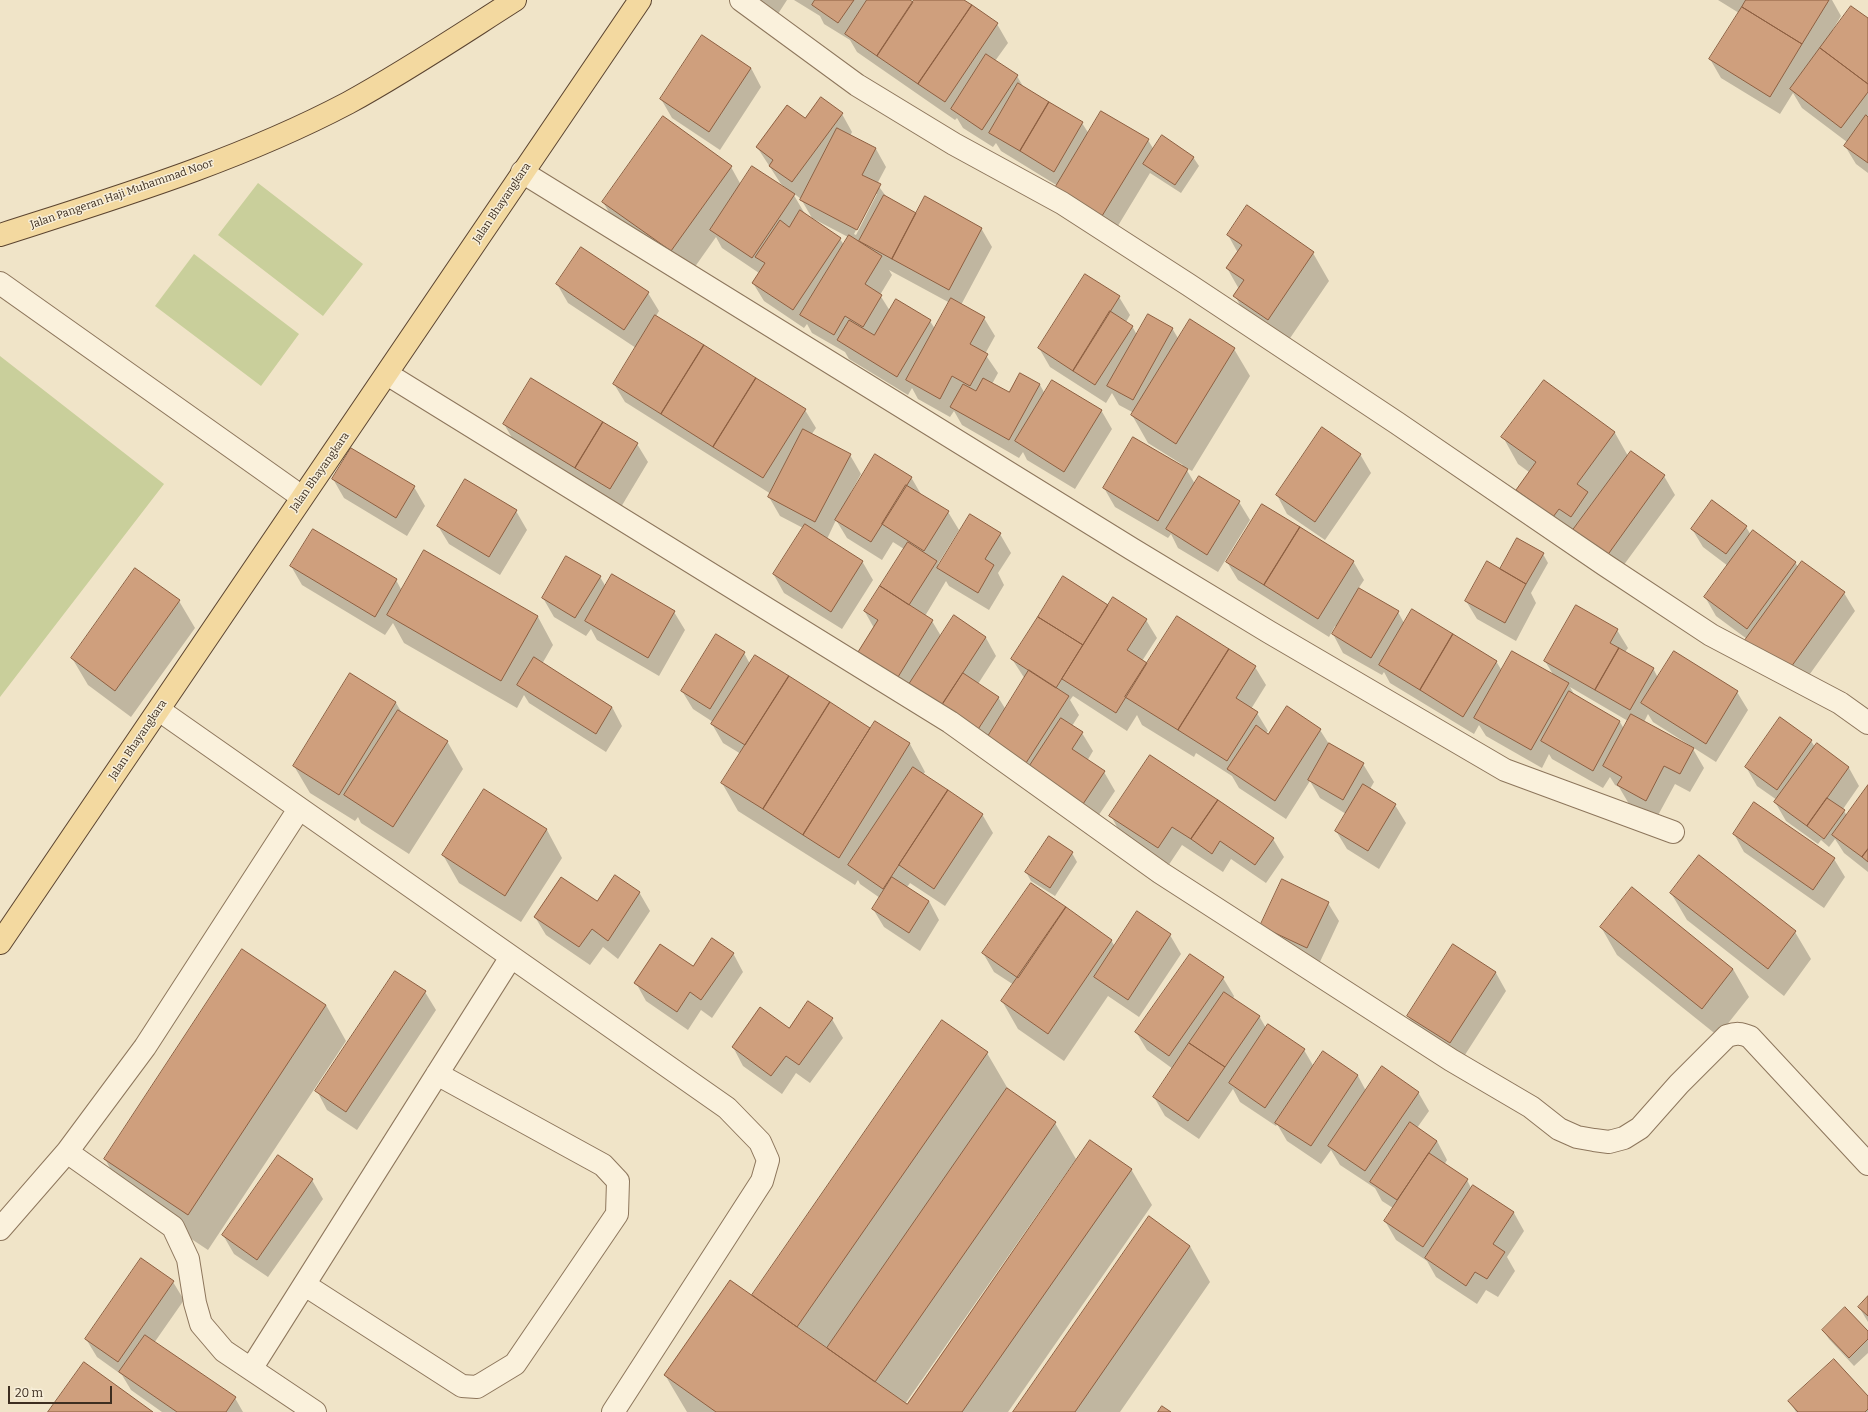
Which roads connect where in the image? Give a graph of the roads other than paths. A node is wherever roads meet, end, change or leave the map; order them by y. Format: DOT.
graph roads {
  1 [pos="515,0"];
  2 [pos="640,0"];
  3 [pos="741,0"];
  4 [pos="522,172"];
  5 [pos="0,235"];
  6 [pos="0,283"];
  7 [pos="387,374"];
  8 [pos="302,497"];
  9 [pos="159,710"];
  10 [pos="1868,723"];
  11 [pos="299,809"];
  12 [pos="1673,832"];
  13 [pos="0,943"];
  14 [pos="511,957"];
  15 [pos="437,1074"];
  16 [pos="67,1152"];
  17 [pos="1868,1164"];
  18 [pos="0,1229"];
  19 [pos="305,1285"];
  20 [pos="251,1369"];
  21 [pos="315,1412"];
  22 [pos="613,1412"];
  1 -- 5 [label="main road, Jalan Pangeran Haji Muhammad Noor"];
  2 -- 4 [label="main road, Jalan Bhayangkara"];
  3 -- 10 [label="street"];
  4 -- 7 [label="main road, Jalan Bhayangkara"];
  4 -- 12 [label="street"];
  6 -- 8 [label="street"];
  7 -- 8 [label="main road, Jalan Bhayangkara"];
  7 -- 17 [label="street"];
  8 -- 9 [label="main road, Jalan Bhayangkara"];
  9 -- 11 [label="street"];
  9 -- 13 [label="main road, Jalan Bhayangkara"];
  11 -- 14 [label="street"];
  11 -- 16 [label="street"];
  14 -- 15 [label="street"];
  14 -- 22 [label="street"];
  15 -- 19 [label="street"];
  15 -- 19 [label="street"];
  16 -- 18 [label="street"];
  16 -- 20 [label="street"];
  19 -- 20 [label="street"];
  20 -- 21 [label="street"];
}
